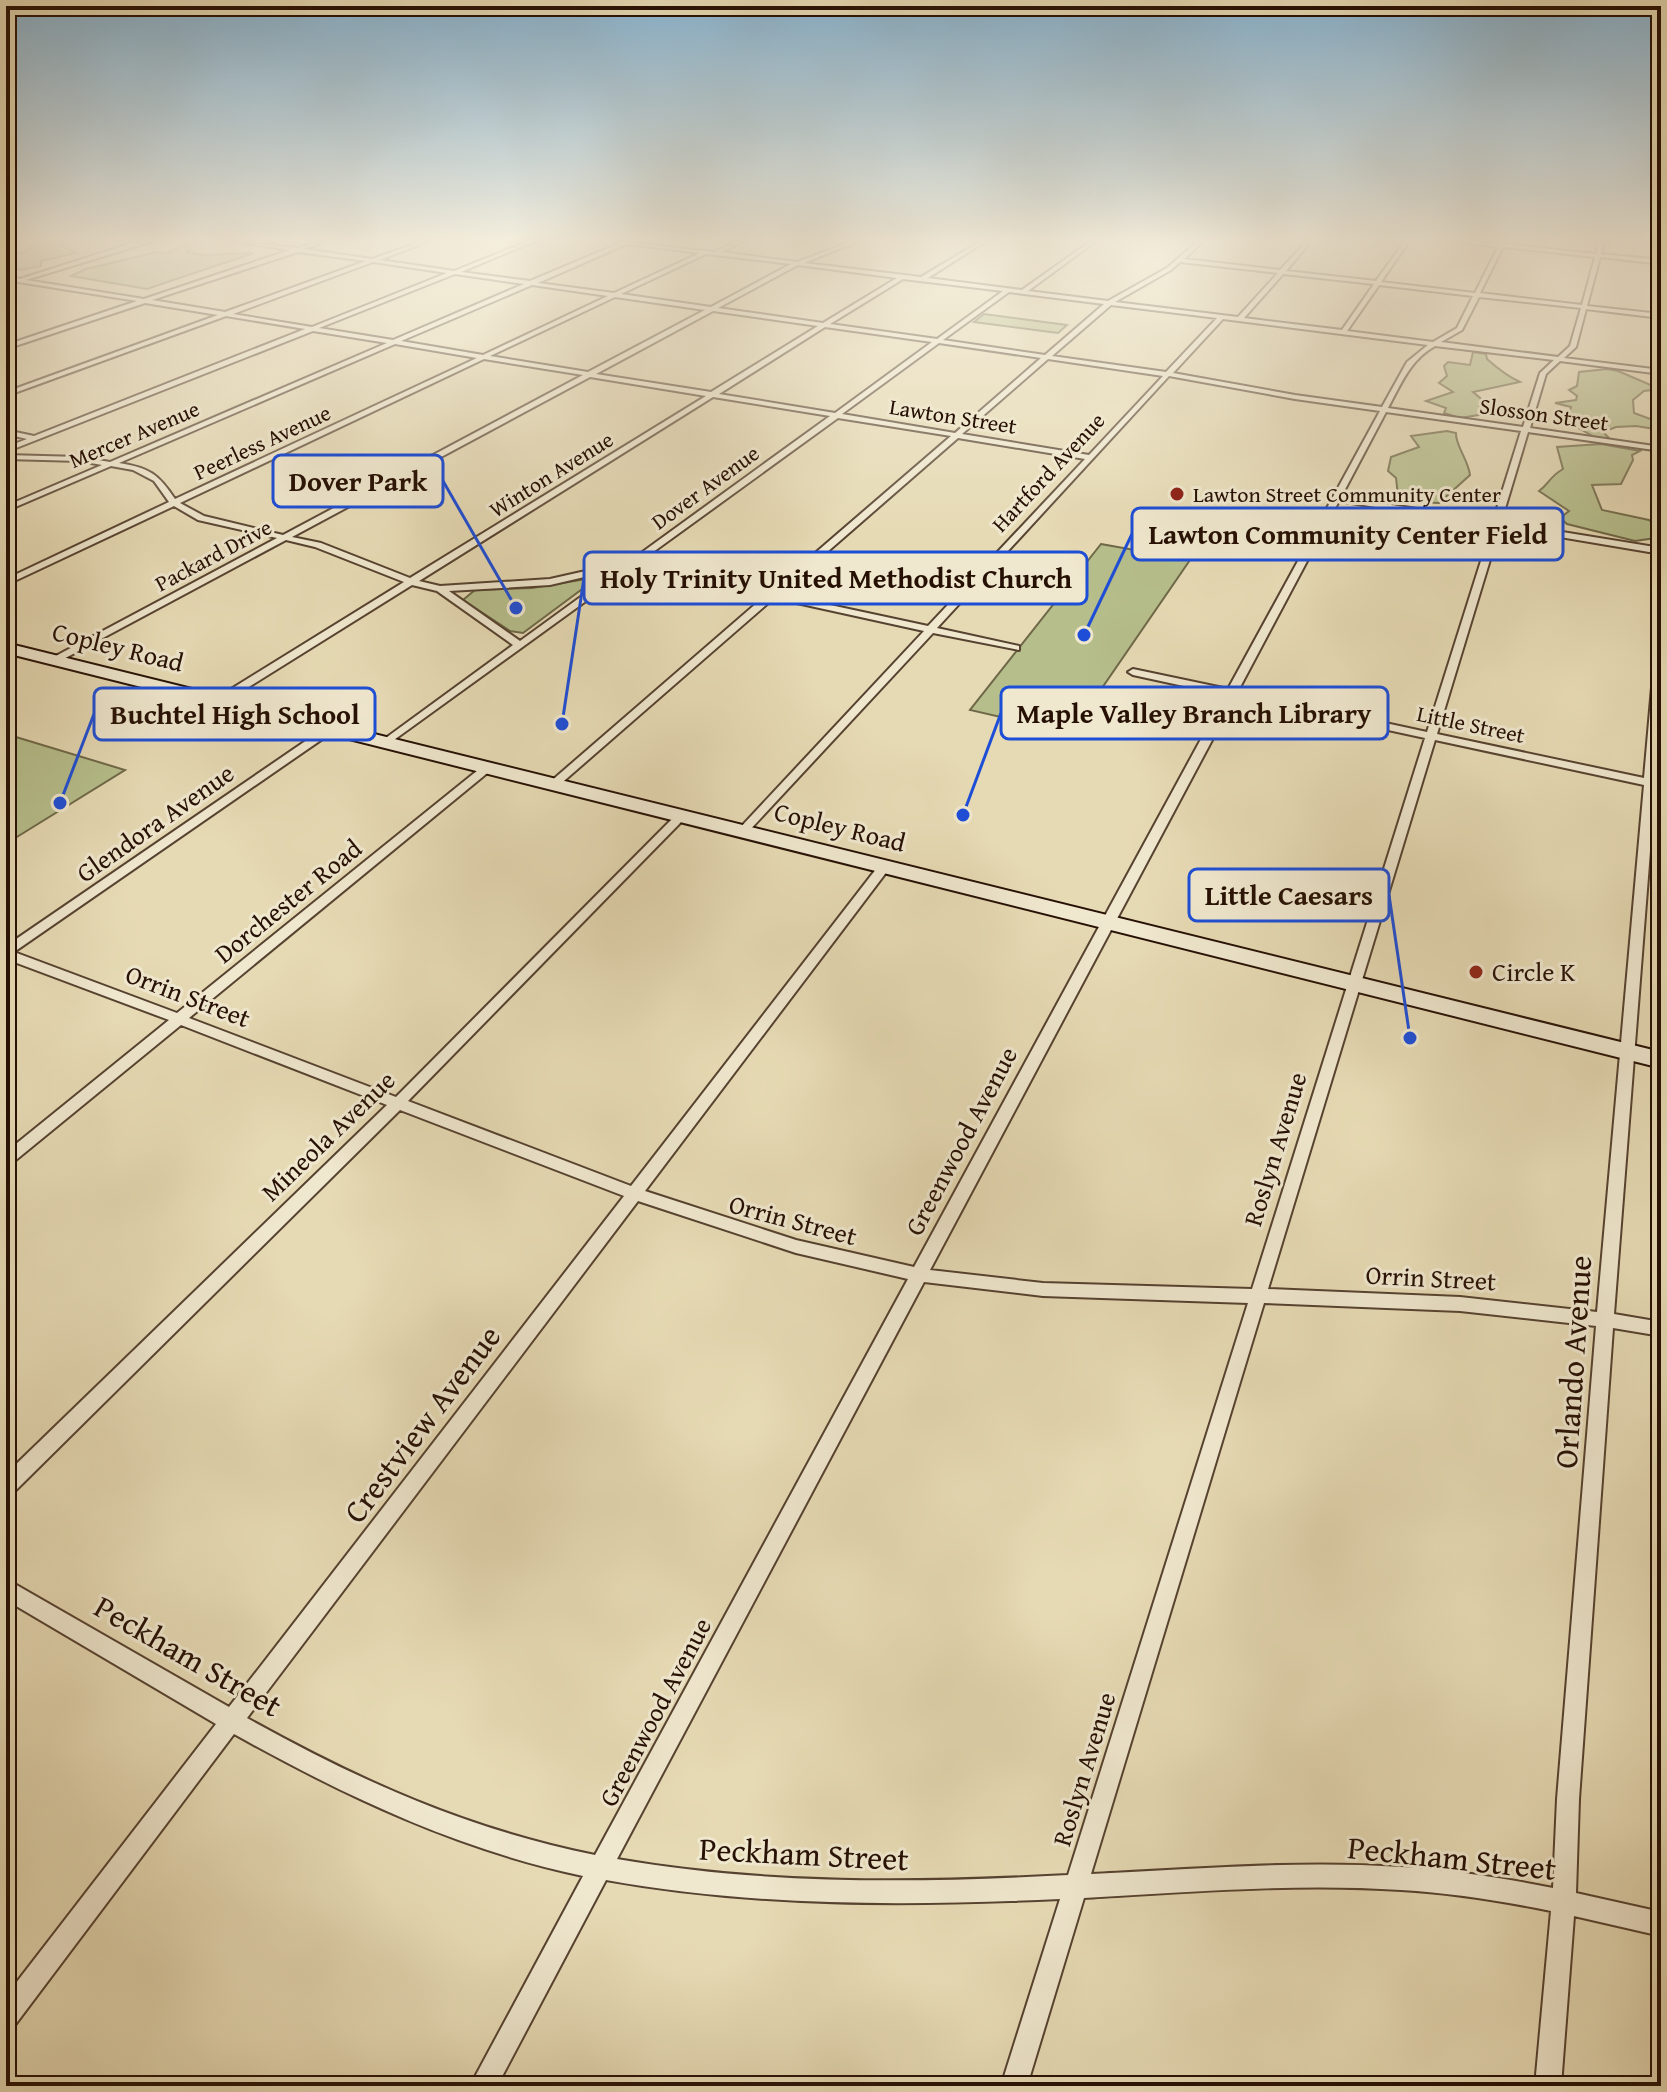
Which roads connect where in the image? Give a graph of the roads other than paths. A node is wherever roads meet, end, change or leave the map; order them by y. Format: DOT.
graph roads {
  1 [pos="31,339"];
  2 [pos="159,339"];
  3 [pos="285,339"];
  4 [pos="370,339"];
  5 [pos="400,339"];
  6 [pos="523,339"];
  7 [pos="657,339"];
  8 [pos="804,339"];
  9 [pos="921,339"];
  10 [pos="940,339"];
  11 [pos="1068,339"];
  12 [pos="1200,339"];
  13 [pos="1402,339"];
  14 [pos="1443,339"];
  15 [pos="1575,339"];
  16 [pos="937,341"];
  17 [pos="392,342"];
  18 [pos="1436,343"];
  19 [pos="6,347"];
  20 [pos="484,357"];
  21 [pos="1047,357"];
  22 [pos="1558,359"];
  23 [pos="1661,372"];
  24 [pos="1166,374"];
  25 [pos="589,375"];
  26 [pos="6,394"];
  27 [pos="713,395"];
  28 [pos="1384,410"];
  29 [pos="835,415"];
  30 [pos="1525,430"];
  31 [pos="6,432"];
  32 [pos="956,435"];
  33 [pos="33,438"];
  34 [pos="1661,449"];
  35 [pos="6,450"];
  36 [pos="6,457"];
  37 [pos="1089,457"];
  38 [pos="113,463"];
  39 [pos="1335,498"];
  40 [pos="174,503"];
  41 [pos="6,509"];
  42 [pos="1495,524"];
  43 [pos="285,537"];
  44 [pos="1661,551"];
  45 [pos="630,564"];
  46 [pos="6,582"];
  47 [pos="412,582"];
  48 [pos="440,589"];
  49 [pos="772,595"];
  50 [pos="931,629"];
  51 [pos="1661,642"];
  52 [pos="519,645"];
  53 [pos="6,648"];
  54 [pos="1016,648"];
  55 [pos="55,660"];
  56 [pos="1133,672"];
  57 [pos="1230,693"];
  58 [pos="219,701"];
  59 [pos="330,729"];
  60 [pos="1430,735"];
  61 [pos="387,742"];
  62 [pos="487,768"];
  63 [pos="1655,784"];
  64 [pos="553,785"];
  65 [pos="680,817"];
  66 [pos="742,832"];
  67 [pos="884,867"];
  68 [pos="1106,923"];
  69 [pos="6,953"];
  70 [pos="1353,984"];
  71 [pos="180,1019"];
  72 [pos="1627,1051"];
  73 [pos="1661,1060"];
  74 [pos="397,1104"];
  75 [pos="6,1160"];
  76 [pos="633,1195"];
  77 [pos="919,1275"];
  78 [pos="1257,1296"];
  79 [pos="1605,1318"];
  80 [pos="1661,1329"];
  81 [pos="6,1487"];
  82 [pos="6,1589"];
  83 [pos="233,1720"];
  84 [pos="600,1867"];
  85 [pos="1076,1885"];
  86 [pos="1564,1901"];
  87 [pos="1661,1924"];
  88 [pos="6,2016"];
  89 [pos="483,2086"];
  90 [pos="1014,2086"];
  91 [pos="1548,2086"];
  1 -- 19 [label="street"];
  2 -- 26 [label="street"];
  3 -- 33 [label="street"];
  4 -- 17 [label="street, Lawton Street"];
  5 -- 17 [label="street, Mercer Avenue"];
  6 -- 20 [label="street, Peerless Avenue"];
  7 -- 25 [label="street, Packard Drive"];
  8 -- 27 [label="street, Winton Avenue"];
  9 -- 16 [label="street, Slosson Street"];
  10 -- 16 [label="street, Dover Avenue"];
  11 -- 21 [label="street"];
  12 -- 24 [label="street, Hartford Avenue"];
  13 -- 18 [label="street"];
  14 -- 18 [label="street, Greenwood Avenue"];
  15 -- 22 [label="street, Roslyn Avenue"];
  16 -- 21 [label="street, Slosson Street"];
  16 -- 29 [label="street, Dover Avenue"];
  17 -- 20 [label="street, Lawton Street"];
  17 -- 38 [label="street, Mercer Avenue"];
  18 -- 22 [label="street"];
  18 -- 28 [label="street, Greenwood Avenue"];
  20 -- 25 [label="street, Lawton Street"];
  20 -- 40 [label="street, Peerless Avenue"];
  21 -- 24 [label="street, Slosson Street"];
  21 -- 32 [label="street"];
  22 -- 23 [label="street"];
  22 -- 30 [label="street, Roslyn Avenue"];
  24 -- 28 [label="street, Slosson Street"];
  24 -- 37 [label="street, Hartford Avenue"];
  25 -- 27 [label="street, Lawton Street"];
  25 -- 43 [label="street, Packard Drive"];
  27 -- 29 [label="street, Lawton Street"];
  27 -- 47 [label="street, Winton Avenue"];
  28 -- 30 [label="street, Slosson Street"];
  28 -- 39 [label="street, Greenwood Avenue"];
  29 -- 32 [label="street, Lawton Street"];
  29 -- 45 [label="street, Dover Avenue"];
  30 -- 34 [label="street, Slosson Street"];
  30 -- 42 [label="street, Roslyn Avenue"];
  31 -- 33 [label="street"];
  32 -- 37 [label="street, Lawton Street"];
  32 -- 49 [label="street"];
  33 -- 35 [label="street"];
  36 -- 38 [label="street"];
  37 -- 50 [label="street, Hartford Avenue"];
  38 -- 40 [label="street"];
  38 -- 41 [label="street, Mercer Avenue"];
  39 -- 42 [label="street"];
  39 -- 57 [label="street, Greenwood Avenue"];
  40 -- 43 [label="street"];
  40 -- 46 [label="street, Peerless Avenue"];
  42 -- 44 [label="street"];
  42 -- 60 [label="street, Roslyn Avenue"];
  43 -- 47 [label="street"];
  43 -- 55 [label="street, Packard Drive"];
  45 -- 48 [label="street"];
  45 -- 49 [label="street"];
  45 -- 52 [label="street, Dover Avenue"];
  47 -- 48 [label="street"];
  47 -- 58 [label="street, Winton Avenue"];
  48 -- 52 [label="street"];
  49 -- 50 [label="street"];
  49 -- 64 [label="street"];
  50 -- 54 [label="street"];
  50 -- 66 [label="street, Hartford Avenue"];
  51 -- 63 [label="street, Orlando Avenue"];
  52 -- 61 [label="street, Dover Avenue"];
  53 -- 55 [label="main road, Copley Road"];
  55 -- 58 [label="main road, Copley Road"];
  56 -- 57 [label="street, Little Street"];
  57 -- 60 [label="street, Little Street"];
  57 -- 68 [label="street, Greenwood Avenue"];
  58 -- 59 [label="main road, Copley Road"];
  59 -- 61 [label="main road, Copley Road"];
  59 -- 69 [label="street, Glendora Avenue"];
  60 -- 63 [label="street, Little Street"];
  60 -- 70 [label="street, Roslyn Avenue"];
  61 -- 62 [label="main road, Copley Road"];
  62 -- 64 [label="main road, Copley Road"];
  62 -- 71 [label="street, Dorchester Road"];
  63 -- 72 [label="street, Orlando Avenue"];
  64 -- 65 [label="main road, Copley Road"];
  65 -- 66 [label="main road, Copley Road"];
  65 -- 74 [label="street, Mineola Avenue"];
  66 -- 67 [label="main road, Copley Road"];
  67 -- 68 [label="main road, Copley Road"];
  67 -- 76 [label="street, Crestview Avenue"];
  68 -- 70 [label="main road, Copley Road"];
  68 -- 77 [label="street, Greenwood Avenue"];
  69 -- 71 [label="street, Orrin Street"];
  70 -- 72 [label="main road, Copley Road"];
  70 -- 78 [label="street, Roslyn Avenue"];
  71 -- 74 [label="street, Orrin Street"];
  71 -- 75 [label="street, Dorchester Road"];
  72 -- 73 [label="main road, Copley Road"];
  72 -- 79 [label="street, Orlando Avenue"];
  74 -- 76 [label="street, Orrin Street"];
  74 -- 81 [label="street, Mineola Avenue"];
  76 -- 77 [label="street, Orrin Street"];
  76 -- 83 [label="street, Crestview Avenue"];
  77 -- 78 [label="street, Orrin Street"];
  77 -- 84 [label="street, Greenwood Avenue"];
  78 -- 79 [label="street, Orrin Street"];
  78 -- 85 [label="street, Roslyn Avenue"];
  79 -- 80 [label="street, Orrin Street"];
  79 -- 86 [label="street, Orlando Avenue"];
  82 -- 83 [label="street, Peckham Street"];
  83 -- 84 [label="street, Peckham Street"];
  83 -- 88 [label="street, Crestview Avenue"];
  84 -- 85 [label="street, Peckham Street"];
  84 -- 89 [label="street, Greenwood Avenue"];
  85 -- 86 [label="street, Peckham Street"];
  85 -- 90 [label="street, Roslyn Avenue"];
  86 -- 87 [label="street, Peckham Street"];
  86 -- 91 [label="street, Orlando Avenue"];
}
